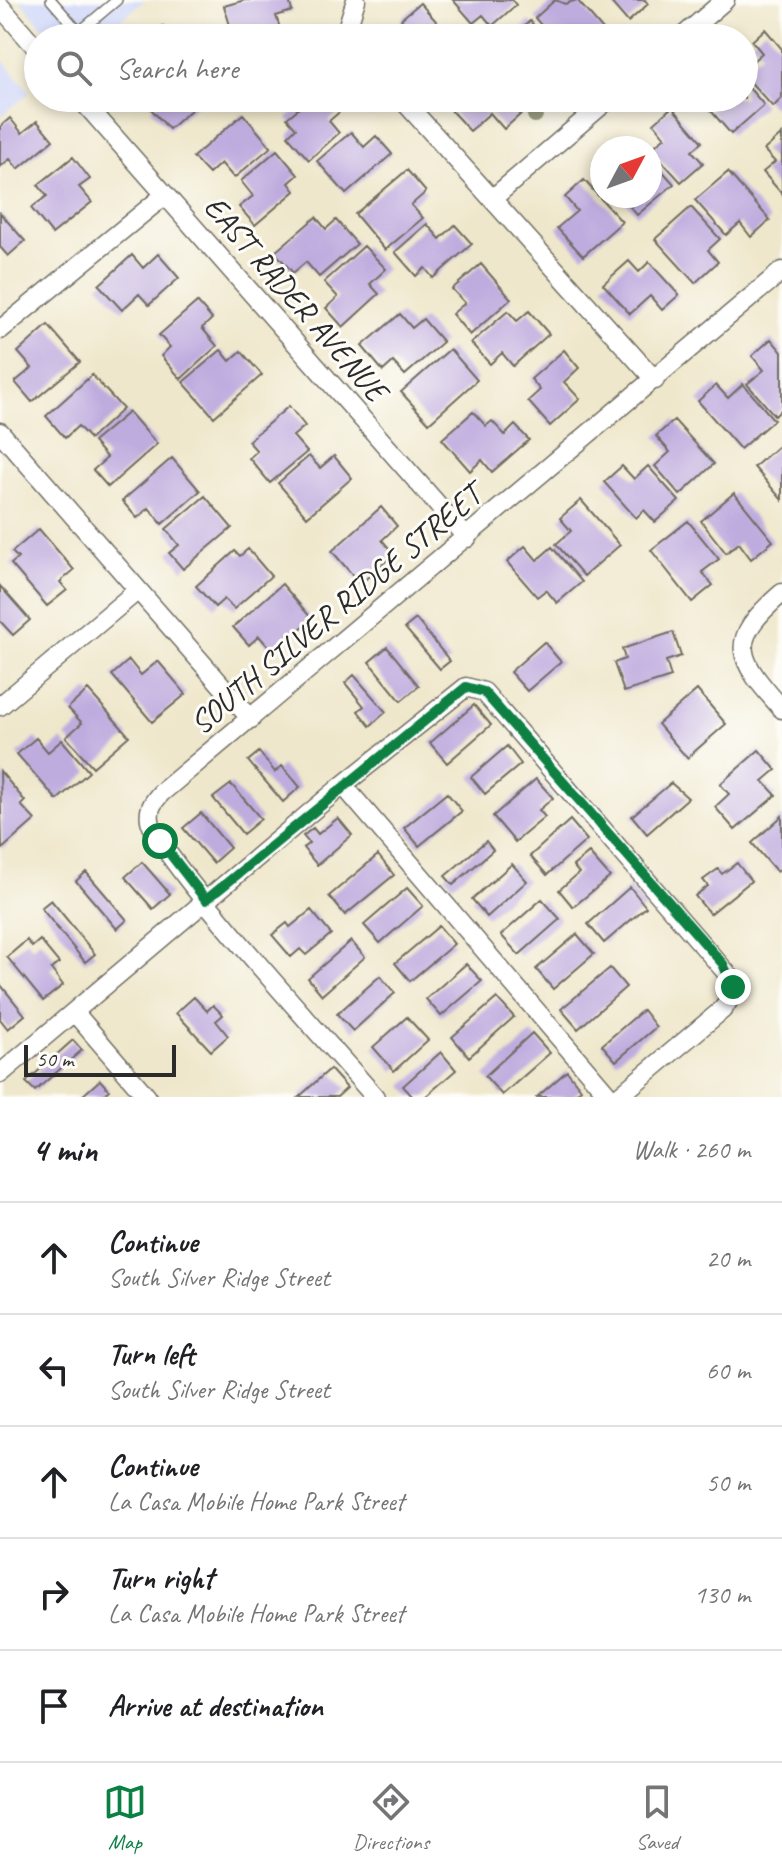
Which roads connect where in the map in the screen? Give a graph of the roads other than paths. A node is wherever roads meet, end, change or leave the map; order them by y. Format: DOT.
graph roads {
  1 [pos="51,0"];
  2 [pos="117,0"];
  3 [pos="725,0"];
  4 [pos="353,4"];
  5 [pos="0,6"];
  6 [pos="67,24"];
  7 [pos="88,24"];
  8 [pos="352,24"];
  9 [pos="697,24"];
  10 [pos="24,34"];
  11 [pos="92,112"];
  12 [pos="414,112"];
  13 [pos="594,112"];
  14 [pos="165,195"];
  15 [pos="492,199"];
  16 [pos="782,271"];
  17 [pos="0,330"];
  18 [pos="655,380"];
  19 [pos="0,432"];
  20 [pos="467,538"];
  21 [pos="138,590"];
  22 [pos="782,593"];
  23 [pos="0,706"];
  24 [pos="782,709"];
  25 [pos="251,719"];
  26 [pos="343,785"];
  27 [pos="206,900"];
  28 [pos="75,1013"];
  29 [pos="0,1074"];
  30 [pos="147,1097"];
  31 [pos="375,1097"];
  32 [pos="610,1097"];
  33 [pos="618,1097"];
  1 -- 6 [label="lane"];
  2 -- 7 [label="lane"];
  3 -- 9 [label="street"];
  4 -- 8 [label="street"];
  5 -- 10 [label="street"];
  11 -- 14 [label="street, EAST RADER AVENUE"];
  12 -- 15 [label="street"];
  13 -- 15 [label="street"];
  14 -- 17 [label="street"];
  14 -- 20 [label="street, EAST RADER AVENUE"];
  15 -- 18 [label="street"];
  16 -- 18 [label="street, SOUTH SILVER RIDGE STREET"];
  18 -- 20 [label="street, SOUTH SILVER RIDGE STREET"];
  19 -- 21 [label="street"];
  20 -- 25 [label="street, SOUTH SILVER RIDGE STREET"];
  21 -- 23 [label="street"];
  21 -- 25 [label="street"];
  22 -- 24 [label="street"];
  25 -- 27 [label="street, SOUTH SILVER RIDGE STREET"];
  26 -- 27 [label="street"];
  26 -- 32 [label="street"];
  26 -- 33 [label="street"];
  27 -- 28 [label="street"];
  27 -- 31 [label="street"];
  28 -- 29 [label="street"];
  28 -- 30 [label="street"];
}
